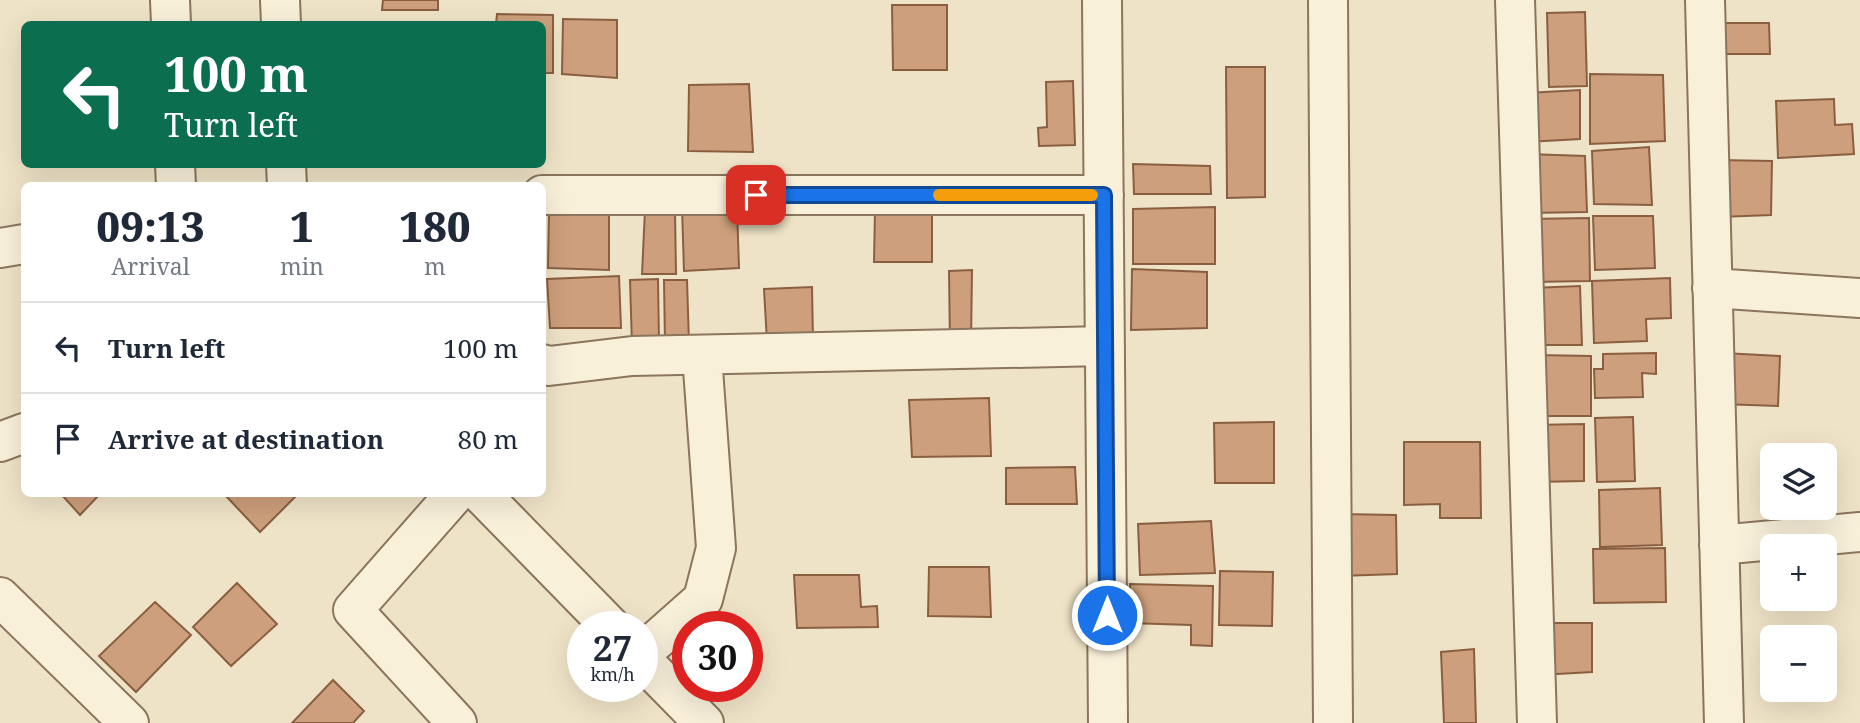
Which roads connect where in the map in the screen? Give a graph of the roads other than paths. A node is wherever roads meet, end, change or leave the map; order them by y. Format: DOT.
graph roads {
  1 [pos="170,0"];
  2 [pos="280,0"];
  3 [pos="1102,0"];
  4 [pos="1328,0"];
  5 [pos="1515,0"];
  6 [pos="1705,0"];
  7 [pos="171,21"];
  8 [pos="281,21"];
  9 [pos="546,195"];
  10 [pos="1104,195"];
  11 [pos="21,244"];
  12 [pos="0,248"];
  13 [pos="1712,288"];
  14 [pos="1860,298"];
  15 [pos="1105,346"];
  16 [pos="702,355"];
  17 [pos="546,368"];
  18 [pos="21,434"];
  19 [pos="0,442"];
  20 [pos="452,497"];
  21 [pos="484,497"];
  22 [pos="1860,532"];
  23 [pos="1719,545"];
  24 [pos="0,597"];
  25 [pos="595,611"];
  26 [pos="658,639"];
  27 [pos="658,676"];
  28 [pos="129,723"];
  29 [pos="457,723"];
  30 [pos="704,723"];
  31 [pos="1108,723"];
  32 [pos="1333,723"];
  33 [pos="1536,723"];
  34 [pos="1724,723"];
  1 -- 7 [label="street"];
  2 -- 8 [label="street"];
  3 -- 10 [label="street"];
  4 -- 32 [label="street"];
  5 -- 33 [label="street"];
  6 -- 13 [label="street"];
  9 -- 10 [label="street"];
  10 -- 15 [label="street"];
  11 -- 12 [label="street"];
  13 -- 14 [label="street"];
  13 -- 23 [label="street"];
  15 -- 16 [label="street"];
  15 -- 31 [label="street"];
  16 -- 17 [label="street"];
  16 -- 26 [label="street"];
  18 -- 19 [label="street"];
  20 -- 29 [label="street"];
  21 -- 25 [label="street"];
  22 -- 23 [label="street"];
  23 -- 34 [label="street"];
  24 -- 28 [label="street"];
  27 -- 30 [label="street"];
}
